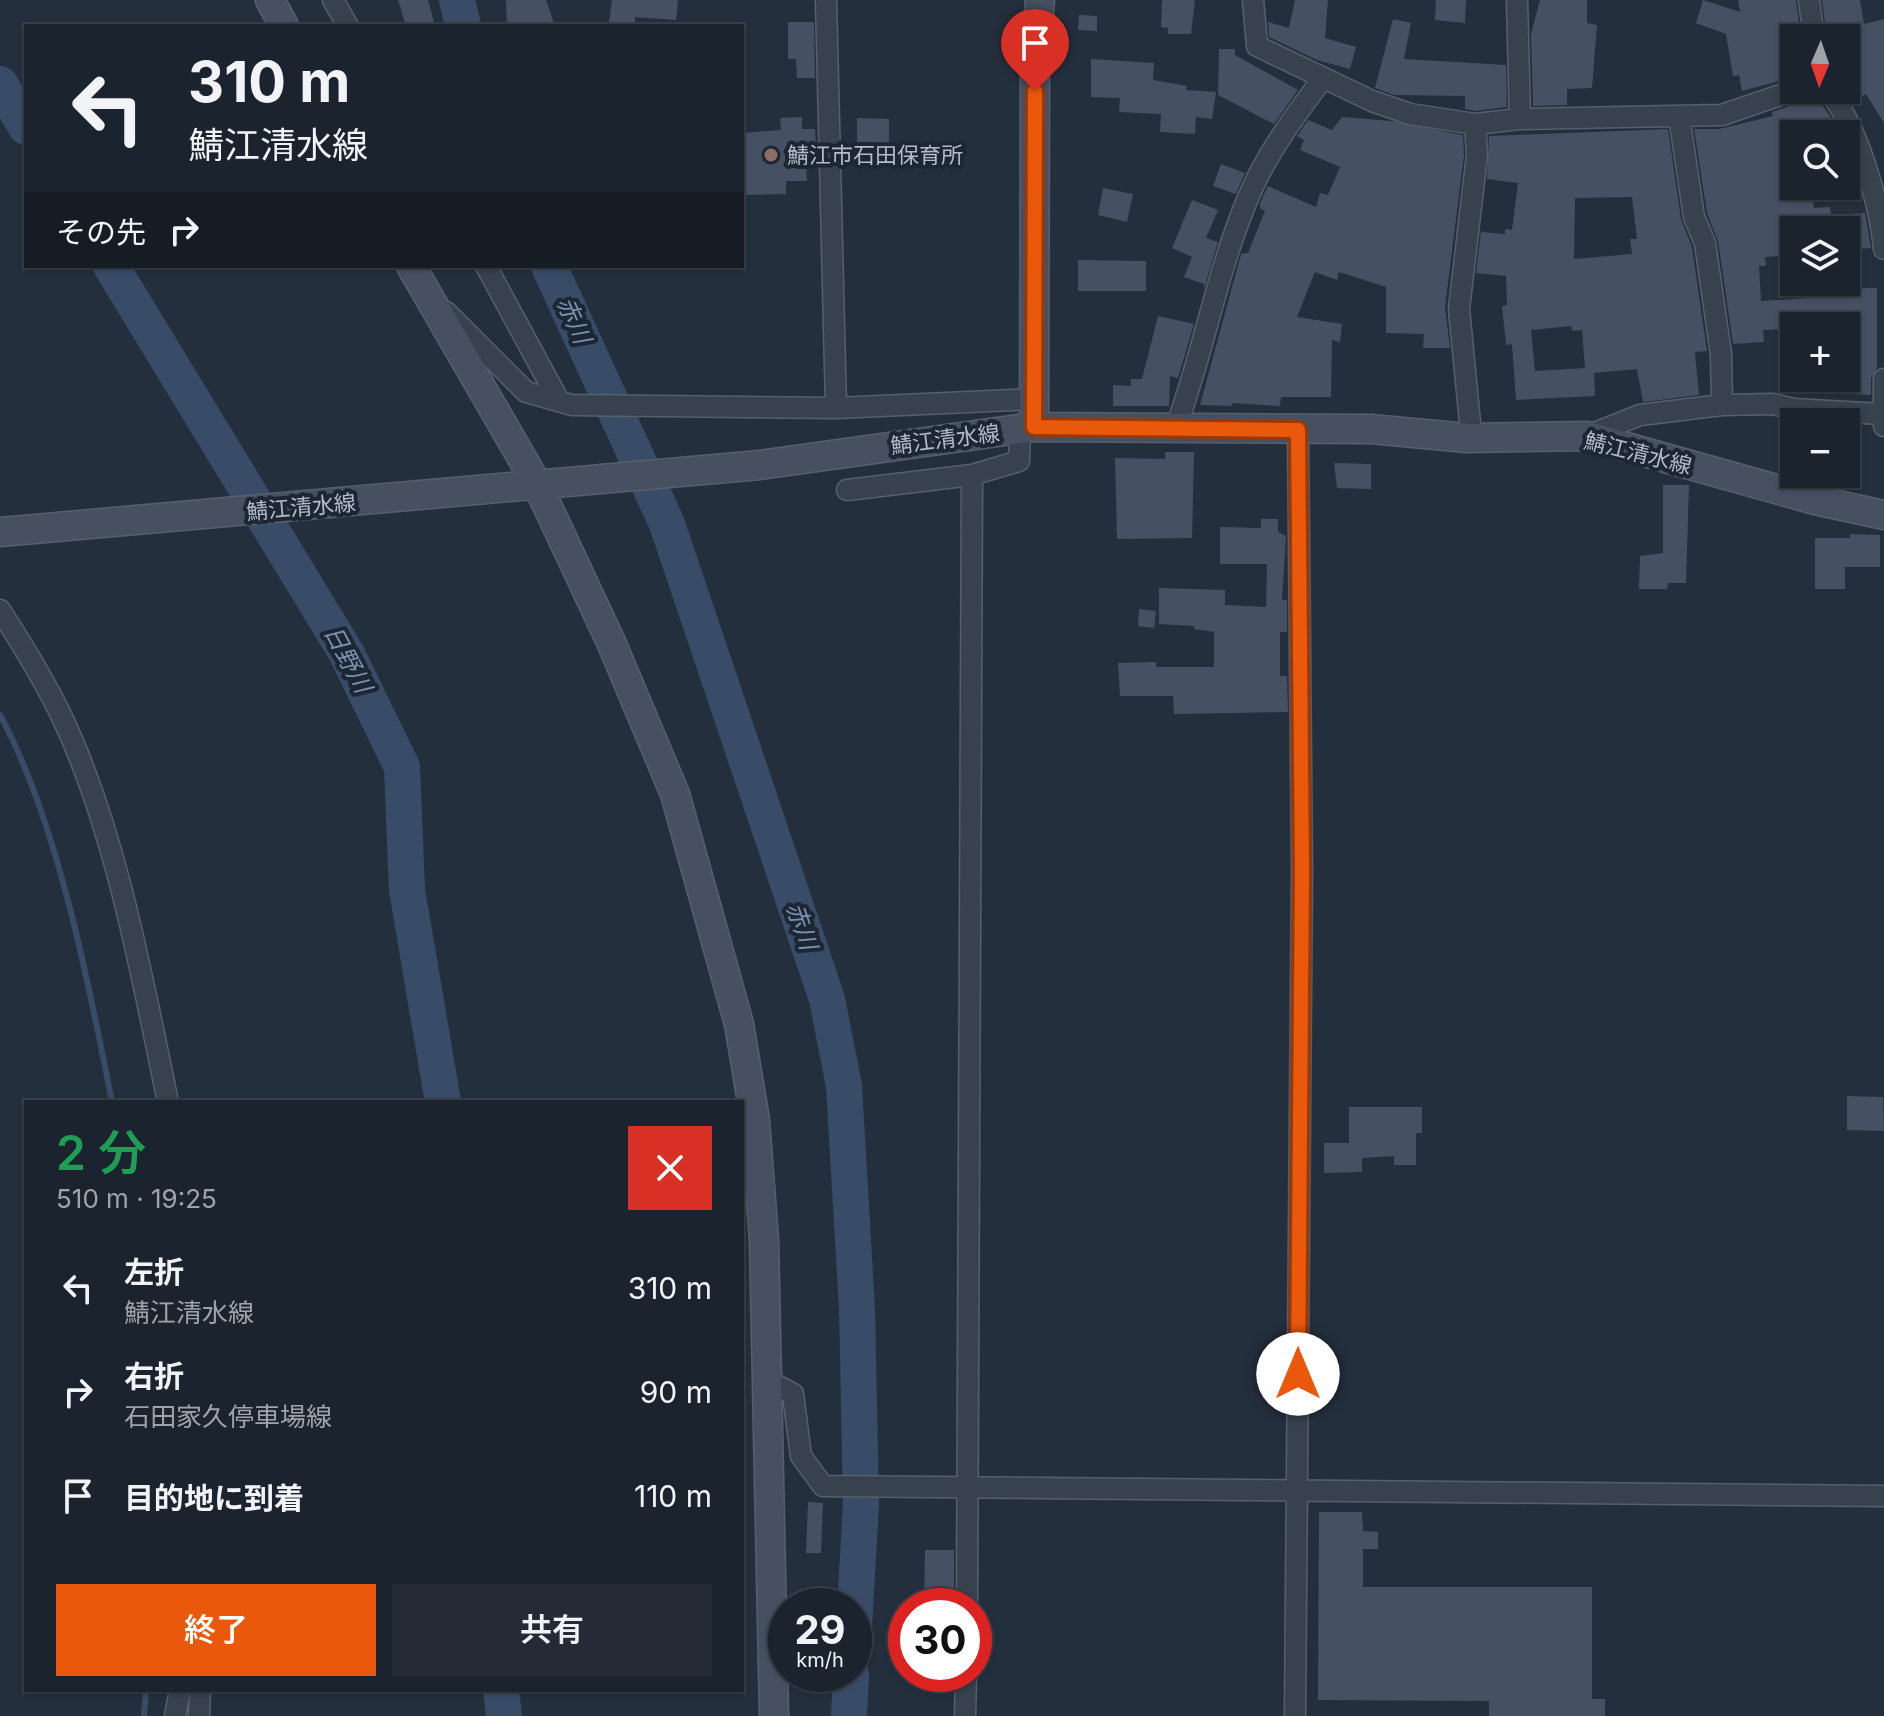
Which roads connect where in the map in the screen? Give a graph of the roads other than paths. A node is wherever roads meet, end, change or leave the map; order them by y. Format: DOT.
graph roads {
  1 [pos="270,0"];
  2 [pos="333,0"];
  3 [pos="826,0"];
  4 [pos="1040,0"];
  5 [pos="1253,0"];
  6 [pos="1517,0"];
  7 [pos="1809,0"];
  8 [pos="283,24"];
  9 [pos="347,24"];
  10 [pos="1812,24"];
  11 [pos="1323,78"];
  12 [pos="1780,95"];
  13 [pos="1840,104"];
  14 [pos="1679,116"];
  15 [pos="1520,119"];
  16 [pos="1475,124"];
  17 [pos="1884,249"];
  18 [pos="487,268"];
  19 [pos="417,278"];
  20 [pos="1884,379"];
  21 [pos="559,401"];
  22 [pos="1722,405"];
  23 [pos="836,408"];
  24 [pos="1029,419"];
  25 [pos="1883,420"];
  26 [pos="1175,430"];
  27 [pos="1298,430"];
  28 [pos="1587,436"];
  29 [pos="1467,438"];
  30 [pos="972,475"];
  31 [pos="537,484"];
  32 [pos="847,490"];
  33 [pos="1884,515"];
  34 [pos="0,532"];
  35 [pos="0,610"];
  36 [pos="168,1100"];
  37 [pos="767,1380"];
  38 [pos="968,1490"];
  39 [pos="1297,1492"];
  40 [pos="1884,1496"];
  41 [pos="967,1588"];
  42 [pos="180,1692"];
  43 [pos="200,1692"];
  44 [pos="966,1692"];
  45 [pos="175,1716"];
  46 [pos="199,1716"];
  47 [pos="774,1716"];
  48 [pos="965,1716"];
  49 [pos="1295,1716"];
  1 -- 8 [label="main road"];
  2 -- 9 [label="street"];
  3 -- 23 [label="street"];
  4 -- 24 [label="main road"];
  5 -- 11 [label="street"];
  6 -- 15 [label="street"];
  7 -- 10 [label="street"];
  11 -- 16 [label="street"];
  11 -- 26 [label="street"];
  12 -- 14 [label="street"];
  13 -- 17 [label="street"];
  14 -- 15 [label="street"];
  14 -- 22 [label="street"];
  15 -- 16 [label="street"];
  16 -- 29 [label="street"];
  18 -- 21 [label="street"];
  19 -- 21 [label="street"];
  19 -- 31 [label="main road"];
  20 -- 25 [label="street"];
  21 -- 23 [label="street"];
  22 -- 25 [label="street"];
  22 -- 28 [label="street"];
  23 -- 24 [label="street"];
  24 -- 26 [label="main road, 鯖江清水線"];
  24 -- 30 [label="street"];
  24 -- 31 [label="main road, 鯖江清水線"];
  26 -- 27 [label="main road, 鯖江清水線"];
  27 -- 29 [label="main road, 鯖江清水線"];
  27 -- 39 [label="street"];
  28 -- 29 [label="main road, 鯖江清水線"];
  28 -- 33 [label="main road, 鯖江清水線"];
  30 -- 32 [label="street"];
  30 -- 38 [label="street"];
  31 -- 34 [label="main road, 鯖江清水線"];
  31 -- 37 [label="main road"];
  35 -- 36 [label="street"];
  37 -- 38 [label="street"];
  37 -- 47 [label="main road"];
  38 -- 39 [label="street"];
  38 -- 41 [label="street"];
  39 -- 40 [label="street"];
  39 -- 49 [label="street"];
  42 -- 45 [label="street"];
  43 -- 46 [label="street"];
  44 -- 48 [label="street"];
}
